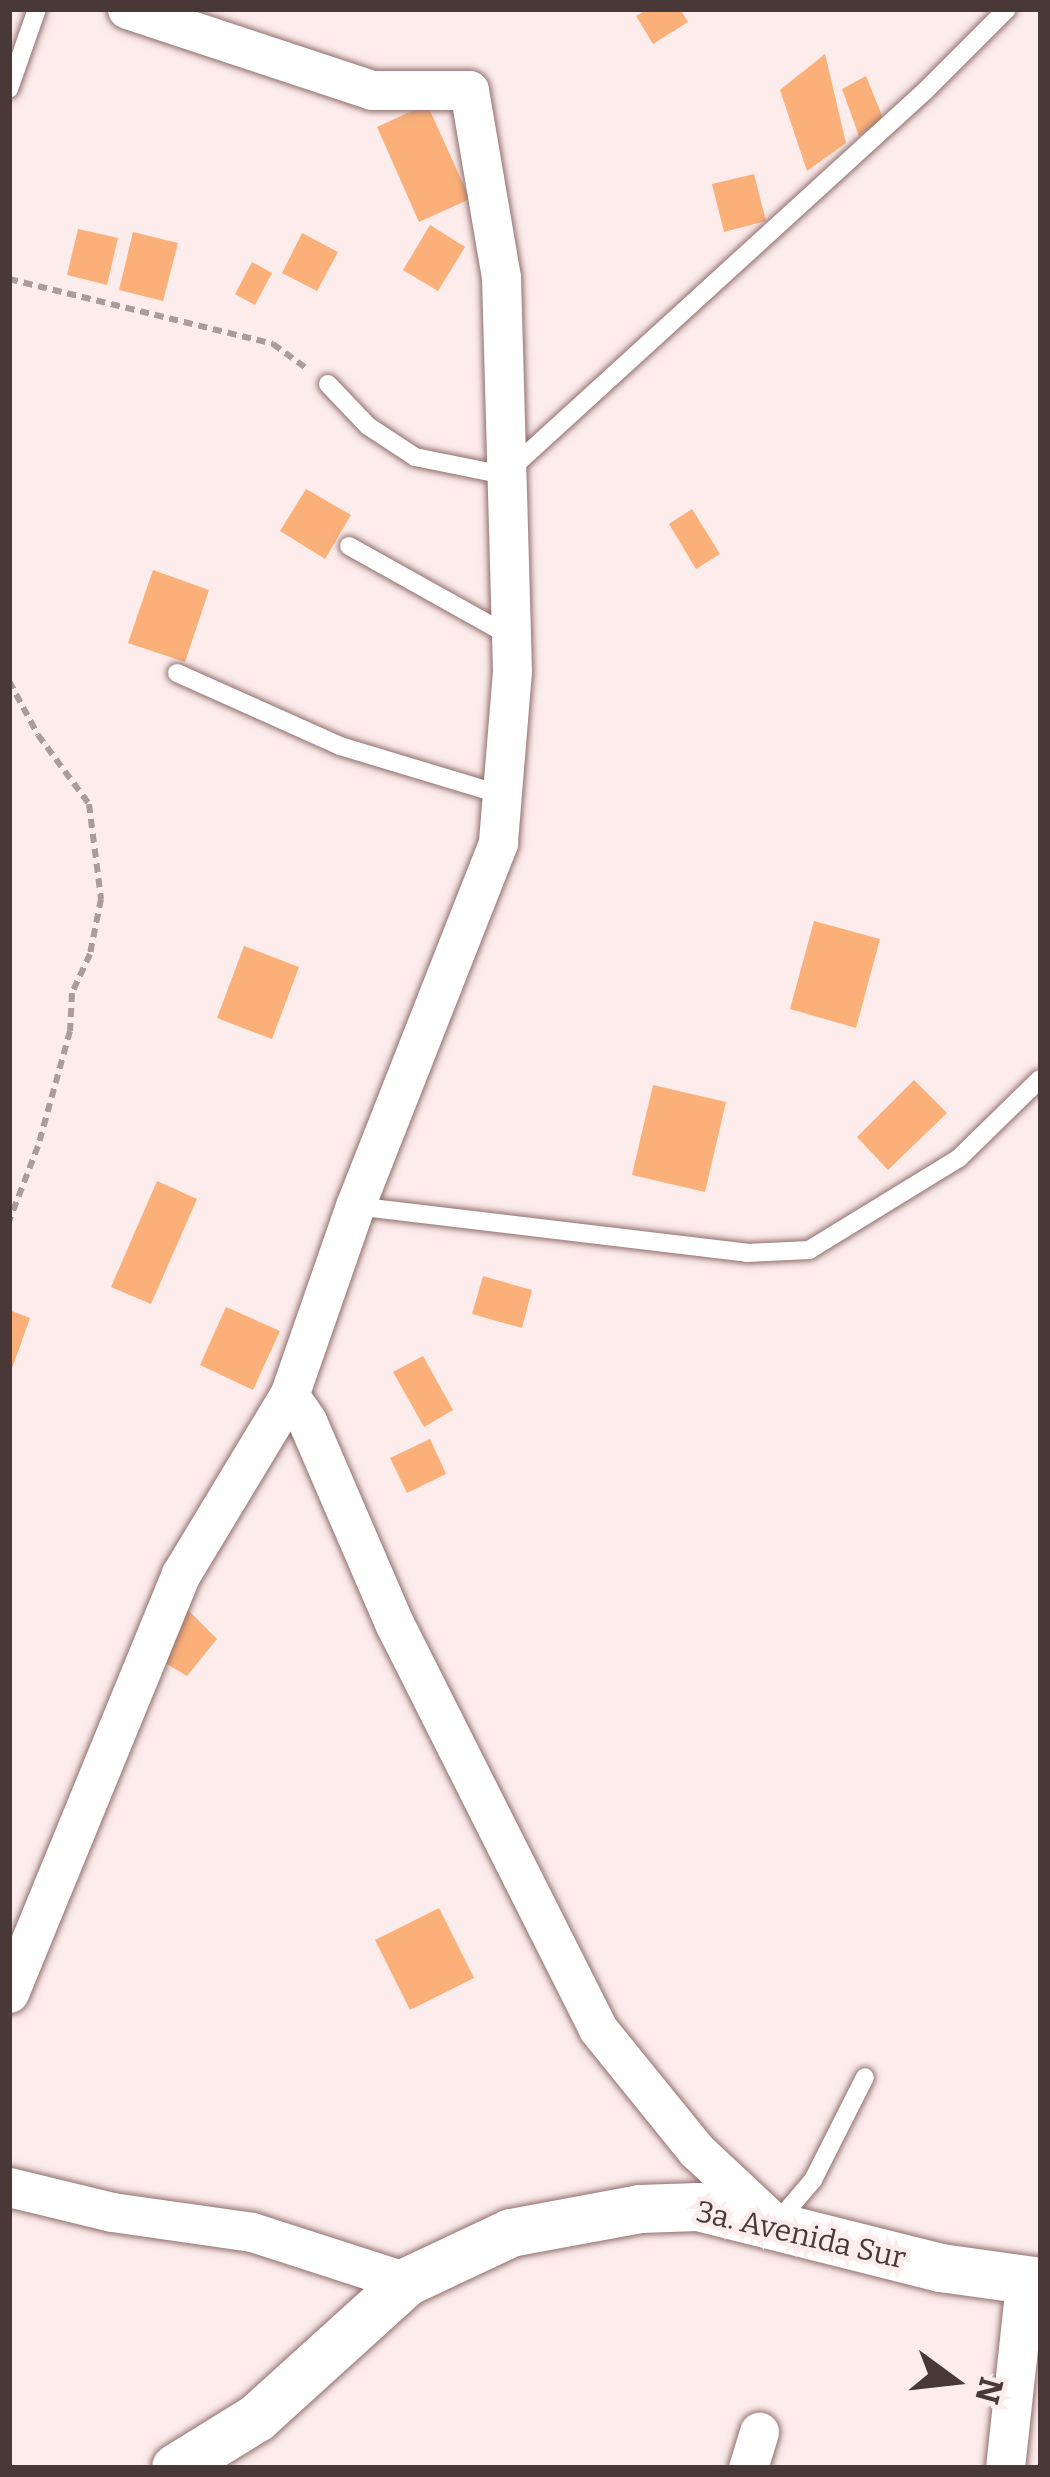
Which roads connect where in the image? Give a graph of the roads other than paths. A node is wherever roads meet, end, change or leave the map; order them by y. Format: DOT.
graph roads {
  1 [pos="37,9"];
  2 [pos="127,9"];
  3 [pos="1007,9"];
  4 [pos="9,89"];
  5 [pos="328,384"];
  6 [pos="503,475"];
  7 [pos="349,546"];
  8 [pos="510,636"];
  9 [pos="177,673"];
  10 [pos="502,795"];
  11 [pos="1040,1079"];
  12 [pos="355,1206"];
  13 [pos="289,1395"];
  14 [pos="9,1994"];
  15 [pos="866,2077"];
  16 [pos="9,2187"];
  17 [pos="775,2224"];
  18 [pos="407,2282"];
  19 [pos="1033,2282"];
  20 [pos="176,2468"];
  21 [pos="1004,2468"];
  1 -- 4 [label="lane"];
  2 -- 6 [label="street"];
  3 -- 6 [label="lane"];
  5 -- 6 [label="lane"];
  6 -- 8 [label="street"];
  7 -- 8 [label="lane"];
  8 -- 10 [label="street"];
  9 -- 10 [label="lane"];
  10 -- 12 [label="street"];
  11 -- 12 [label="lane"];
  12 -- 13 [label="street"];
  13 -- 14 [label="street"];
  13 -- 17 [label="street"];
  15 -- 17 [label="lane"];
  16 -- 18 [label="street"];
  17 -- 18 [label="street, 3a. Avenida Sur"];
  17 -- 19 [label="street, 3a. Avenida Sur"];
  18 -- 20 [label="street, 3a. Avenida Sur"];
  19 -- 21 [label="street"];
}
